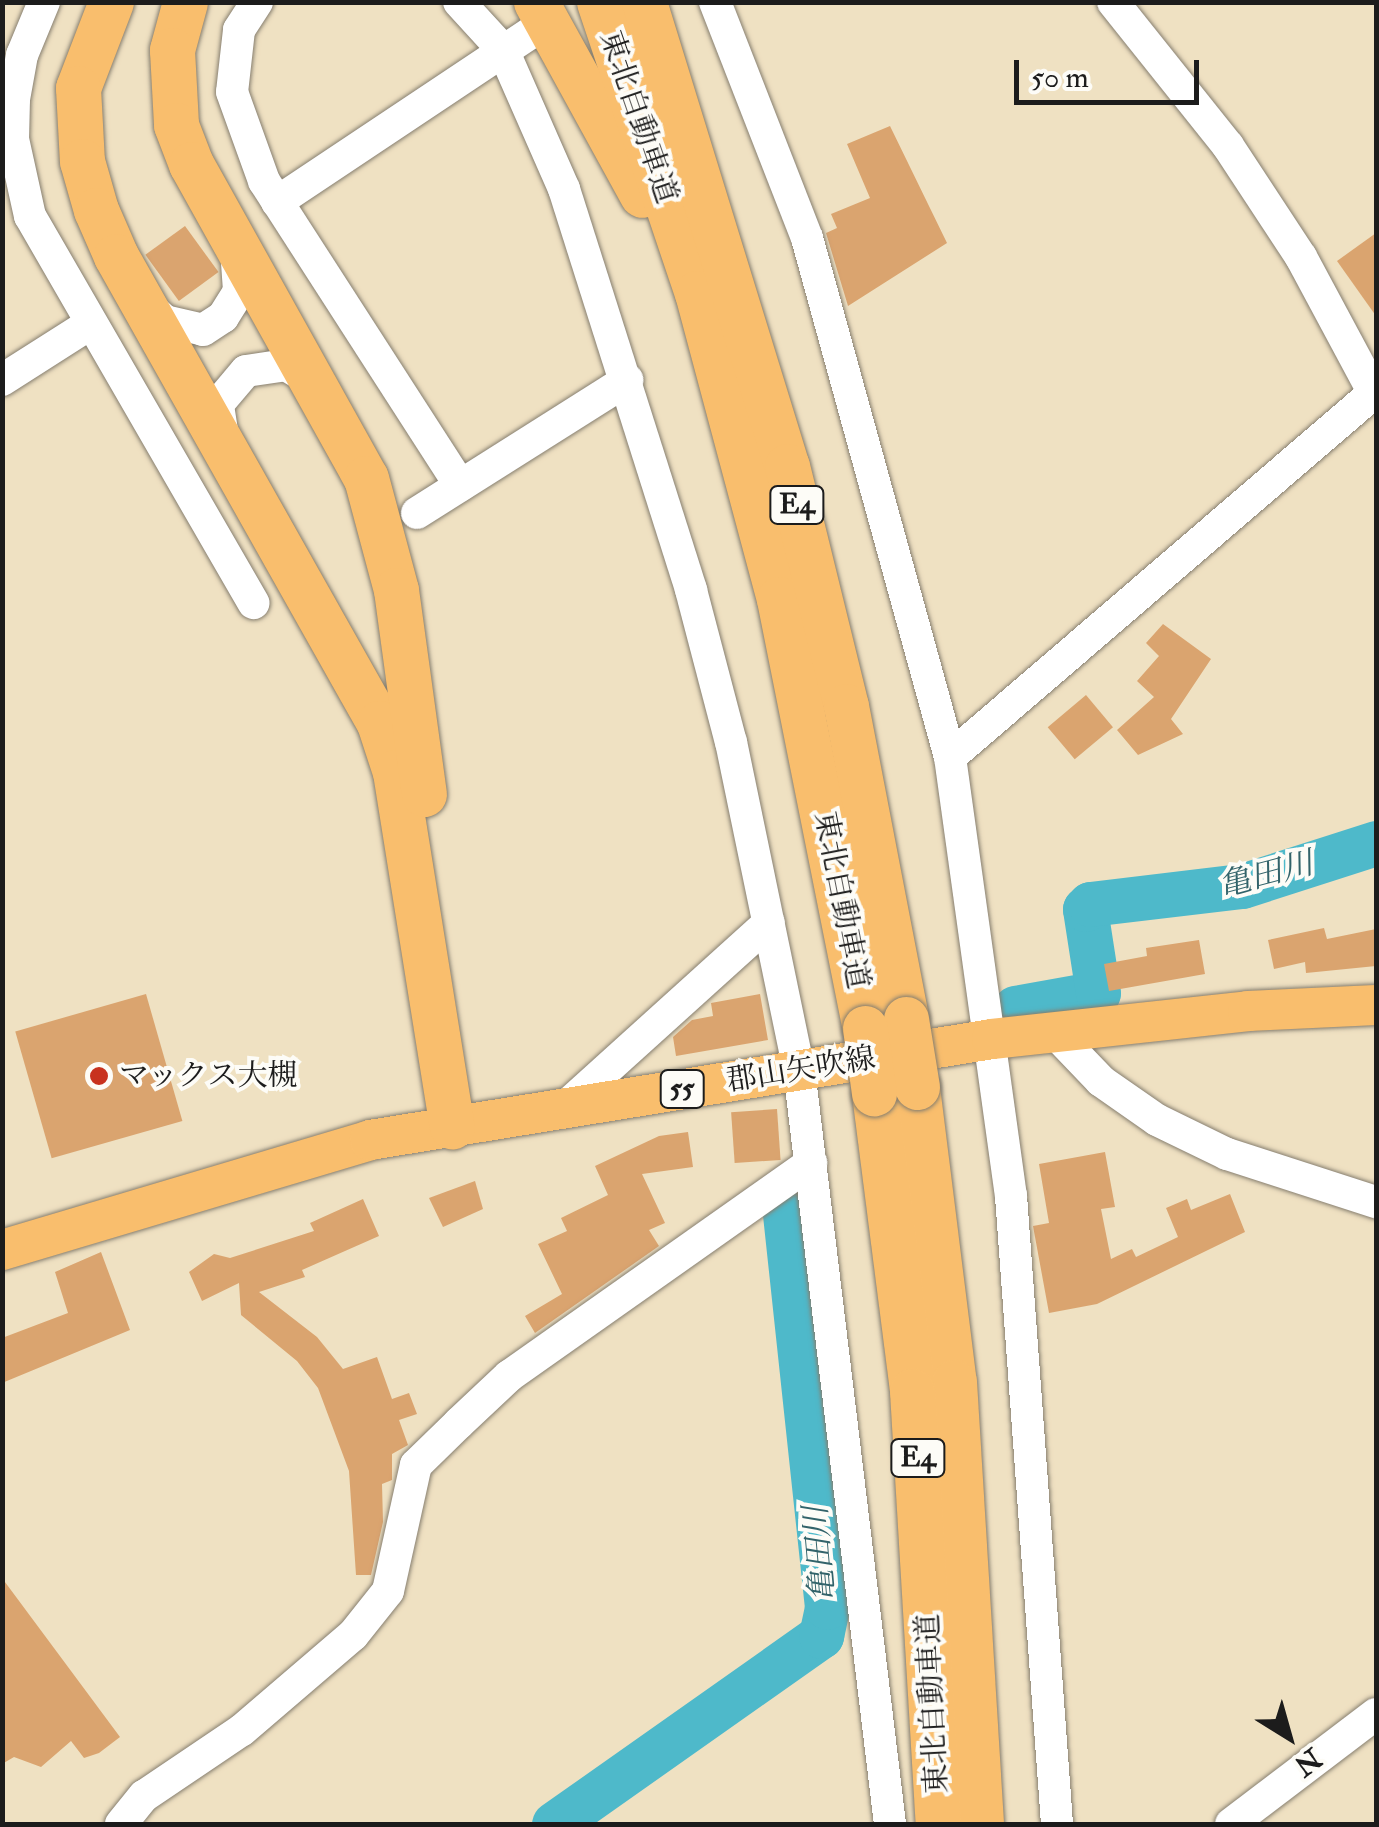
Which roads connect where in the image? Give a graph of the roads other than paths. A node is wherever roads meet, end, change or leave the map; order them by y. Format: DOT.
graph roads {
  1 [pos="44,2"];
  2 [pos="111,2"];
  3 [pos="185,2"];
  4 [pos="257,2"];
  5 [pos="459,2"];
  6 [pos="599,2"];
  7 [pos="644,2"];
  8 [pos="714,2"];
  9 [pos="1113,2"];
  10 [pos="536,16"];
  11 [pos="503,50"];
  12 [pos="277,202"];
  13 [pos="234,242"];
  14 [pos="697,293"];
  15 [pos="138,297"];
  16 [pos="90,324"];
  17 [pos="2,380"];
  18 [pos="626,380"];
  19 [pos="315,382"];
  20 [pos="1375,392"];
  21 [pos="229,456"];
  22 [pos="460,485"];
  23 [pos="417,512"];
  24 [pos="253,603"];
  25 [pos="950,756"];
  26 [pos="769,924"];
  27 [pos="1376,1005"];
  28 [pos="886,1024"];
  29 [pos="1056,1034"];
  30 [pos="992,1039"];
  31 [pos="799,1070"];
  32 [pos="896,1090"];
  33 [pos="564,1108"];
  34 [pos="465,1124"];
  35 [pos="811,1164"];
  36 [pos="1376,1202"];
  37 [pos="2,1250"];
  38 [pos="972,1612"];
  39 [pos="1376,1714"];
  40 [pos="124,1824"];
  41 [pos="890,1824"];
  42 [pos="938,1824"];
  43 [pos="980,1824"];
  44 [pos="1006,1824"];
  45 [pos="1057,1824"];
  46 [pos="1231,1824"];
  1 -- 16 [label="street"];
  2 -- 15 [label="highway"];
  3 -- 13 [label="highway"];
  4 -- 12 [label="street"];
  5 -- 11 [label="street"];
  6 -- 14 [label="highway, 東北自動車道 / E4"];
  7 -- 28 [label="highway, 東北自動車道 / E4"];
  8 -- 25 [label="street"];
  9 -- 20 [label="street"];
  10 -- 11 [label="street"];
  10 -- 14 [label="highway"];
  11 -- 12 [label="street"];
  11 -- 18 [label="street"];
  12 -- 22 [label="street"];
  13 -- 15 [label="street"];
  13 -- 19 [label="highway"];
  14 -- 28 [label="highway, 東北自動車道 / E4"];
  15 -- 21 [label="highway"];
  16 -- 17 [label="street"];
  16 -- 24 [label="street"];
  18 -- 22 [label="street"];
  18 -- 26 [label="street"];
  19 -- 21 [label="street"];
  19 -- 34 [label="highway"];
  20 -- 25 [label="street"];
  21 -- 34 [label="highway"];
  22 -- 23 [label="street"];
  25 -- 30 [label="street"];
  26 -- 31 [label="street"];
  26 -- 33 [label="street"];
  27 -- 29 [label="main road, 郡山矢吹線 / 55"];
  28 -- 32 [label="highway, 東北自動車道 / E4, bridge"];
  29 -- 30 [label="main road, 郡山矢吹線 / 55"];
  29 -- 36 [label="street"];
  30 -- 31 [label="main road, 郡山矢吹線 / 55"];
  30 -- 45 [label="street"];
  31 -- 33 [label="main road, 郡山矢吹線 / 55"];
  31 -- 35 [label="street"];
  32 -- 38 [label="highway, 東北自動車道 / E4"];
  32 -- 42 [label="highway, 東北自動車道 / E4"];
  33 -- 34 [label="main road, 郡山矢吹線 / 55"];
  34 -- 37 [label="main road, 郡山矢吹線 / 55"];
  35 -- 40 [label="street"];
  35 -- 41 [label="street"];
  38 -- 43 [label="highway, 東北自動車道 / E4"];
  38 -- 44 [label="highway"];
  39 -- 46 [label="street"];
}
